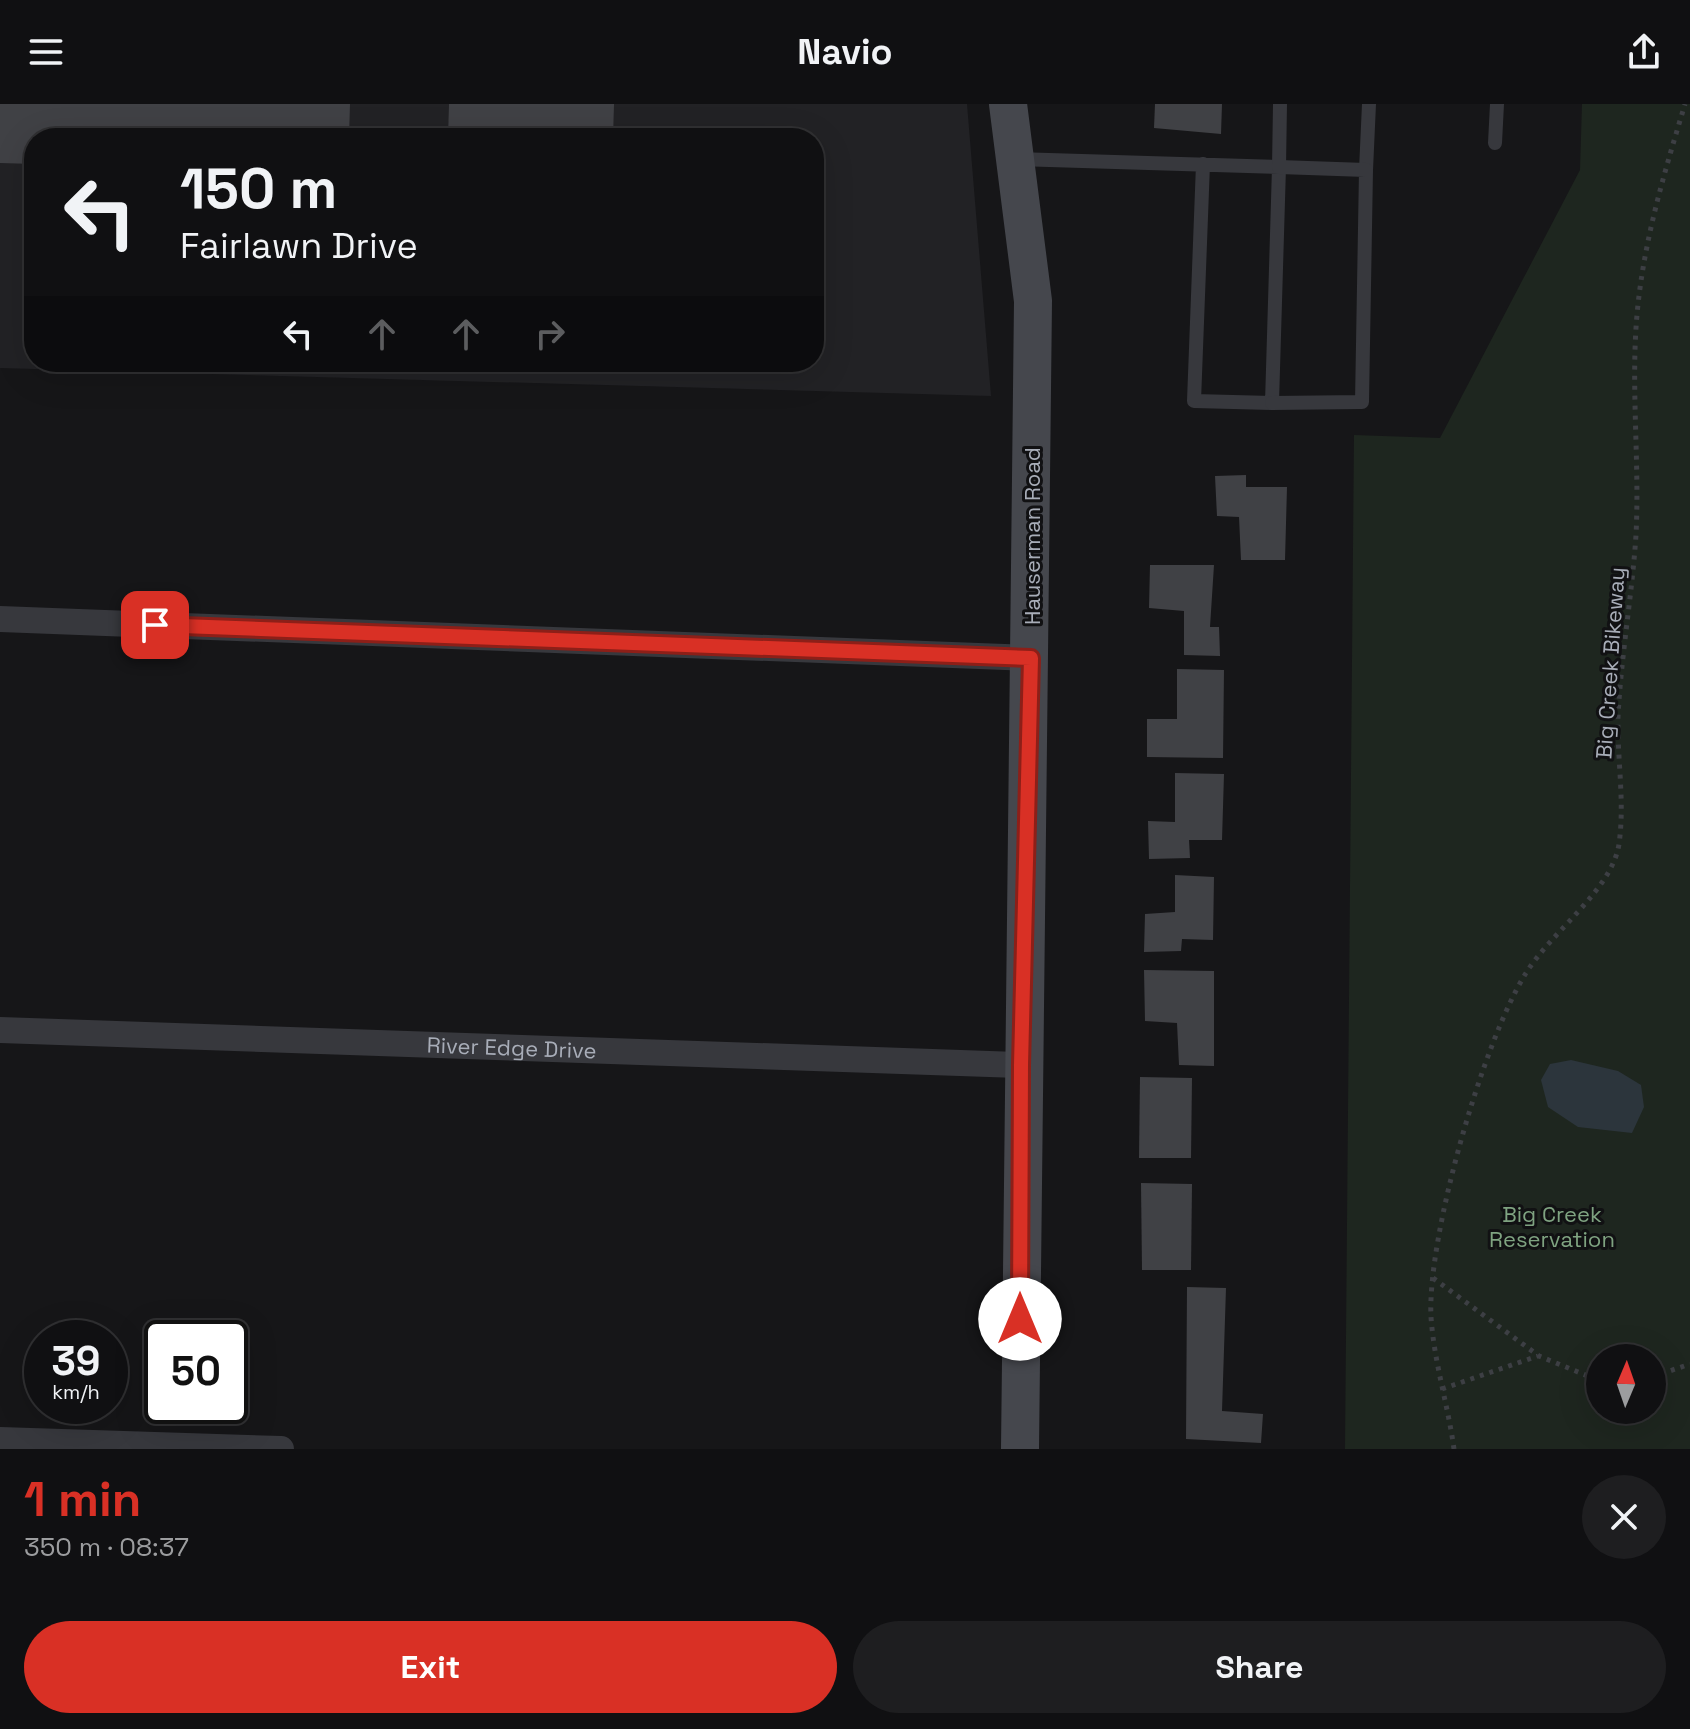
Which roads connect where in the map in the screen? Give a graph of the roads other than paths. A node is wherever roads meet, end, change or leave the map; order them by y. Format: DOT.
graph roads {
  1 [pos="1008,104"];
  2 [pos="1280,104"];
  3 [pos="1369,104"];
  4 [pos="1497,104"];
  5 [pos="1495,143"];
  6 [pos="1016,159"];
  7 [pos="1203,164"];
  8 [pos="1279,167"];
  9 [pos="1366,170"];
  10 [pos="1272,403"];
  11 [pos="0,619"];
  12 [pos="1031,658"];
  13 [pos="0,1030"];
  14 [pos="1021,1065"];
  15 [pos="0,1440"];
  16 [pos="281,1449"];
  17 [pos="1020,1449"];
  1 -- 6 [label="main road, Hauserman Road"];
  2 -- 8 [label="lane"];
  3 -- 9 [label="lane"];
  4 -- 5 [label="lane"];
  6 -- 7 [label="lane"];
  6 -- 12 [label="main road, Hauserman Road"];
  7 -- 8 [label="lane"];
  7 -- 10 [label="lane"];
  8 -- 9 [label="lane"];
  8 -- 10 [label="lane"];
  9 -- 10 [label="lane"];
  11 -- 12 [label="street"];
  12 -- 14 [label="main road, Hauserman Road"];
  13 -- 14 [label="street, River Edge Drive"];
  14 -- 17 [label="main road, Hauserman Road"];
  15 -- 16 [label="street"];
}
